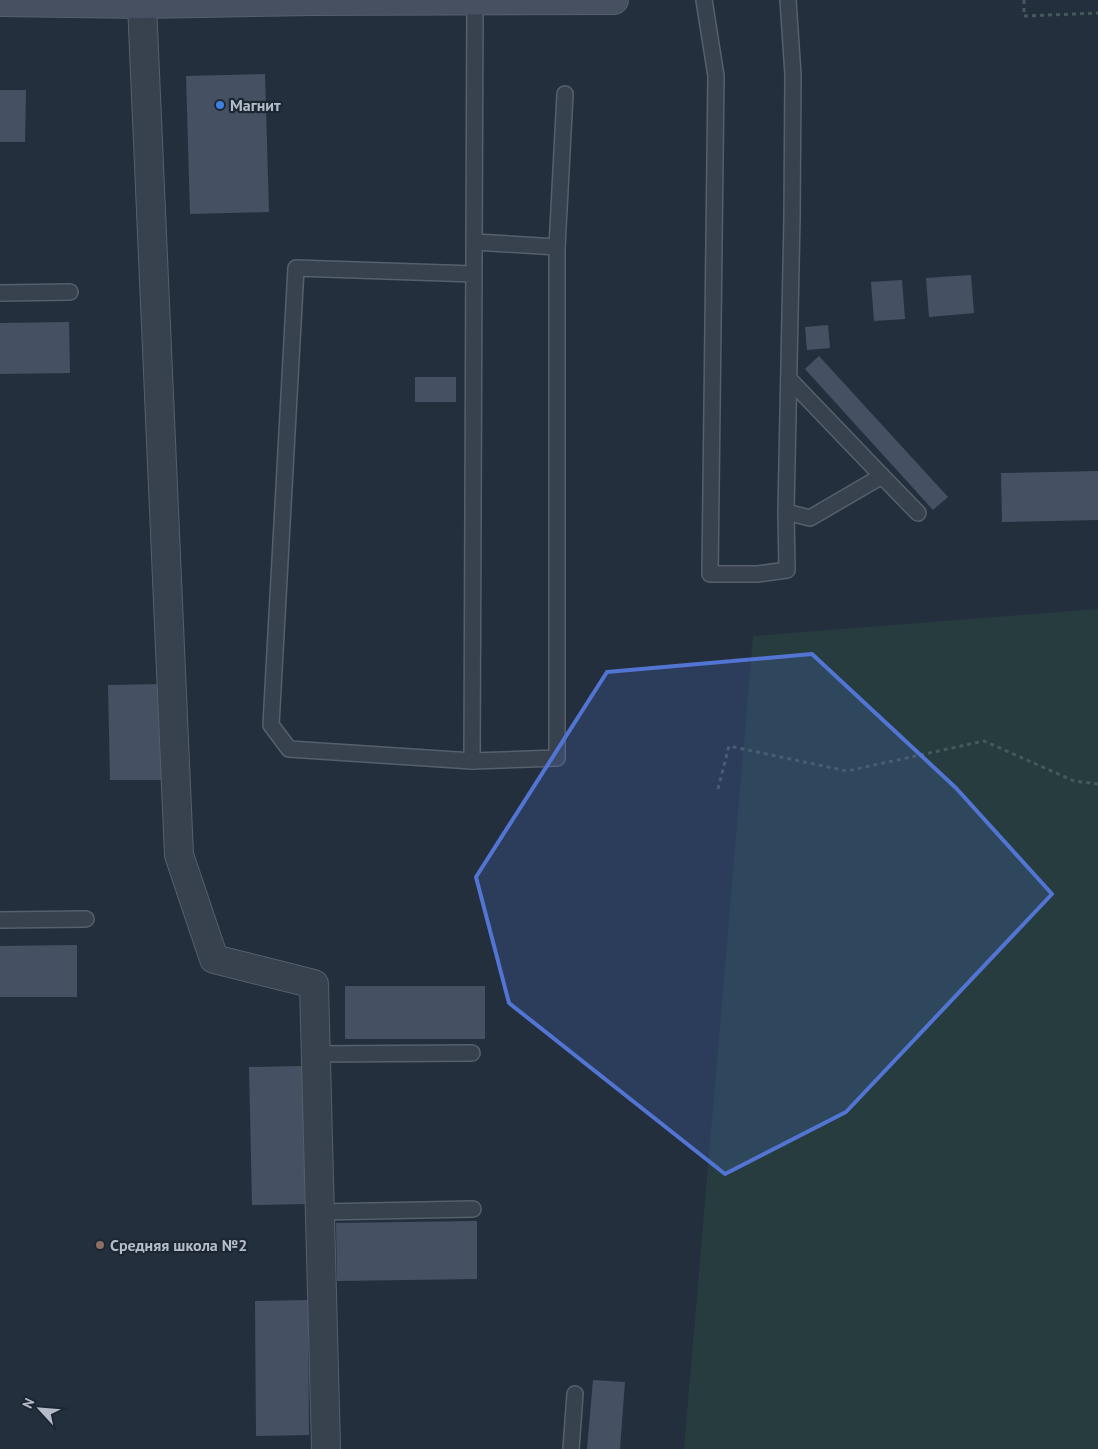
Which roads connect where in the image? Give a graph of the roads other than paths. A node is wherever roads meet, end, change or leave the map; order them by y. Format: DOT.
graph roads {
  1 [pos="311,0"];
  2 [pos="614,0"];
  3 [pos="704,0"];
  4 [pos="788,0"];
  5 [pos="475,1"];
  6 [pos="0,2"];
  7 [pos="142,4"];
  8 [pos="565,94"];
  9 [pos="474,242"];
  10 [pos="557,246"];
  11 [pos="474,274"];
  12 [pos="70,292"];
  13 [pos="0,293"];
  14 [pos="789,379"];
  15 [pos="882,476"];
  16 [pos="786,512"];
  17 [pos="918,513"];
  18 [pos="472,761"];
  19 [pos="86,919"];
  20 [pos="0,920"];
  21 [pos="472,1053"];
  22 [pos="316,1054"];
  23 [pos="474,1209"];
  24 [pos="320,1212"];
  25 [pos="575,1394"];
  26 [pos="326,1449"];
  27 [pos="571,1449"];
  1 -- 5 [label="main road"];
  1 -- 7 [label="main road"];
  2 -- 5 [label="main road"];
  3 -- 16 [label="lane"];
  4 -- 14 [label="lane"];
  5 -- 9 [label="lane"];
  6 -- 7 [label="main road"];
  7 -- 22 [label="street"];
  8 -- 10 [label="lane"];
  9 -- 10 [label="lane"];
  9 -- 11 [label="lane"];
  10 -- 18 [label="lane"];
  11 -- 18 [label="lane"];
  11 -- 18 [label="lane"];
  12 -- 13 [label="lane"];
  14 -- 15 [label="lane"];
  14 -- 16 [label="lane"];
  15 -- 16 [label="lane"];
  15 -- 17 [label="lane"];
  19 -- 20 [label="lane"];
  21 -- 22 [label="lane"];
  22 -- 24 [label="street"];
  23 -- 24 [label="lane"];
  24 -- 26 [label="street"];
  25 -- 27 [label="lane"];
}
